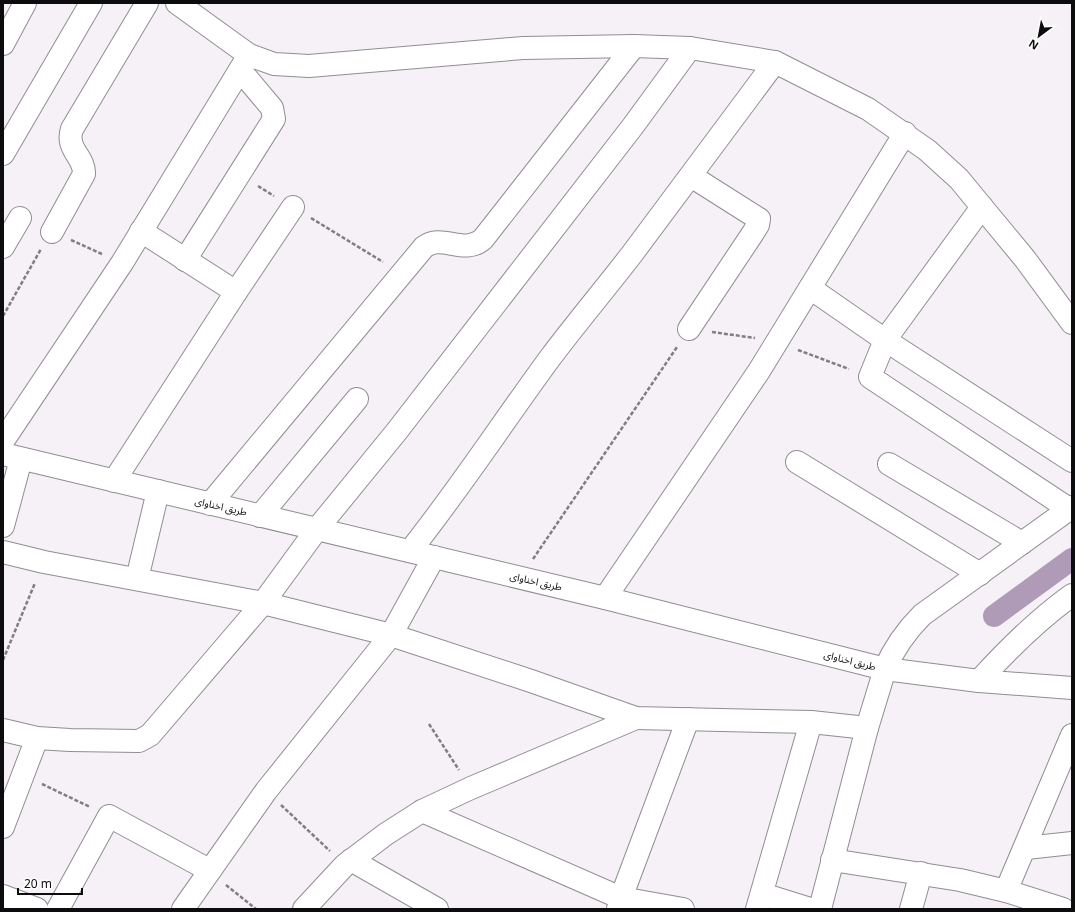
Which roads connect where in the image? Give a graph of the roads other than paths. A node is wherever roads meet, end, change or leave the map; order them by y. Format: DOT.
graph roads {
  1 [pos="25,3"];
  2 [pos="91,3"];
  3 [pos="147,3"];
  4 [pos="178,3"];
  5 [pos="3,44"];
  6 [pos="634,46"];
  7 [pos="690,48"];
  8 [pos="775,62"];
  9 [pos="245,63"];
  10 [pos="906,133"];
  11 [pos="3,154"];
  12 [pos="691,176"];
  13 [pos="293,207"];
  14 [pos="982,207"];
  15 [pos="20,218"];
  16 [pos="141,231"];
  17 [pos="52,232"];
  18 [pos="3,247"];
  19 [pos="184,260"];
  20 [pos="810,288"];
  21 [pos="236,292"];
  22 [pos="1072,323"];
  23 [pos="689,329"];
  24 [pos="885,340"];
  25 [pos="357,399"];
  26 [pos="3,441"];
  27 [pos="12,457"];
  28 [pos="797,462"];
  29 [pos="1072,462"];
  30 [pos="889,464"];
  31 [pos="114,481"];
  32 [pos="158,491"];
  33 [pos="210,504"];
  34 [pos="1070,508"];
  35 [pos="260,516"];
  36 [pos="3,526"];
  37 [pos="318,529"];
  38 [pos="1022,543"];
  39 [pos="410,551"];
  40 [pos="3,552"];
  41 [pos="434,557"];
  42 [pos="980,574"];
  43 [pos="137,579"];
  44 [pos="1072,595"];
  45 [pos="605,598"];
  46 [pos="263,603"];
  47 [pos="391,635"];
  48 [pos="885,669"];
  49 [pos="979,681"];
  50 [pos="1072,688"];
  51 [pos="636,718"];
  52 [pos="688,719"];
  53 [pos="811,722"];
  54 [pos="867,728"];
  55 [pos="3,730"];
  56 [pos="1072,735"];
  57 [pos="37,738"];
  58 [pos="7,803"];
  59 [pos="422,811"];
  60 [pos="3,826"];
  61 [pos="1072,843"];
  62 [pos="1026,848"];
  63 [pos="832,860"];
  64 [pos="348,863"];
  65 [pos="209,870"];
  66 [pos="921,873"];
  67 [pos="1006,891"];
  68 [pos="3,896"];
  69 [pos="760,902"];
  70 [pos="619,904"];
  71 [pos="307,908"];
  72 [pos="37,909"];
  73 [pos="58,909"];
  74 [pos="183,909"];
  75 [pos="437,909"];
  76 [pos="683,909"];
  77 [pos="810,909"];
  78 [pos="820,909"];
  79 [pos="911,909"];
  80 [pos="1064,909"];
  1 -- 5 [label="street"];
  2 -- 11 [label="street"];
  3 -- 17 [label="street"];
  4 -- 9 [label="street"];
  6 -- 7 [label="street"];
  6 -- 9 [label="street"];
  6 -- 33 [label="street"];
  7 -- 8 [label="street"];
  7 -- 37 [label="street"];
  8 -- 10 [label="street"];
  8 -- 12 [label="street"];
  9 -- 16 [label="street"];
  9 -- 19 [label="street"];
  10 -- 14 [label="street"];
  10 -- 20 [label="street"];
  12 -- 23 [label="street"];
  12 -- 39 [label="street"];
  13 -- 21 [label="street"];
  14 -- 22 [label="street"];
  14 -- 24 [label="street"];
  15 -- 18 [label="street"];
  16 -- 19 [label="street"];
  16 -- 26 [label="street"];
  19 -- 21 [label="street"];
  20 -- 24 [label="street"];
  20 -- 45 [label="street"];
  21 -- 31 [label="street"];
  24 -- 29 [label="street"];
  24 -- 34 [label="street"];
  25 -- 35 [label="street"];
  27 -- 31 [label="street, طريق اخناواى"];
  27 -- 36 [label="street"];
  28 -- 42 [label="street"];
  30 -- 38 [label="street"];
  31 -- 32 [label="street, طريق اخناواى"];
  32 -- 33 [label="street, طريق اخناواى"];
  32 -- 43 [label="street"];
  33 -- 35 [label="street, طريق اخناواى"];
  34 -- 38 [label="street"];
  35 -- 37 [label="street, طريق اخناواى"];
  37 -- 39 [label="street, طريق اخناواى"];
  37 -- 46 [label="street"];
  38 -- 42 [label="street"];
  39 -- 41 [label="street, طريق اخناواى"];
  40 -- 43 [label="street"];
  41 -- 45 [label="street, طريق اخناواى"];
  41 -- 47 [label="street"];
  42 -- 48 [label="street"];
  43 -- 46 [label="street"];
  44 -- 49 [label="street"];
  45 -- 48 [label="street, طريق اخناواى"];
  46 -- 47 [label="street"];
  46 -- 57 [label="street"];
  47 -- 51 [label="street"];
  47 -- 65 [label="street"];
  48 -- 49 [label="street, طريق اخناواى"];
  48 -- 54 [label="street"];
  49 -- 50 [label="street, طريق اخناواى"];
  51 -- 52 [label="street"];
  51 -- 59 [label="street"];
  52 -- 53 [label="street"];
  52 -- 70 [label="street"];
  53 -- 54 [label="street"];
  53 -- 69 [label="street"];
  54 -- 63 [label="street"];
  55 -- 57 [label="street"];
  56 -- 62 [label="street"];
  57 -- 58 [label="street"];
  58 -- 60 [label="street"];
  59 -- 64 [label="street"];
  59 -- 70 [label="street"];
  61 -- 62 [label="street"];
  62 -- 67 [label="street"];
  63 -- 66 [label="street"];
  63 -- 78 [label="street"];
  64 -- 71 [label="street"];
  64 -- 75 [label="street"];
  65 -- 73 [label="street"];
  65 -- 74 [label="street"];
  66 -- 67 [label="street"];
  66 -- 79 [label="street"];
  67 -- 80 [label="street"];
  68 -- 72 [label="street"];
  69 -- 77 [label="street"];
  70 -- 76 [label="street"];
}
